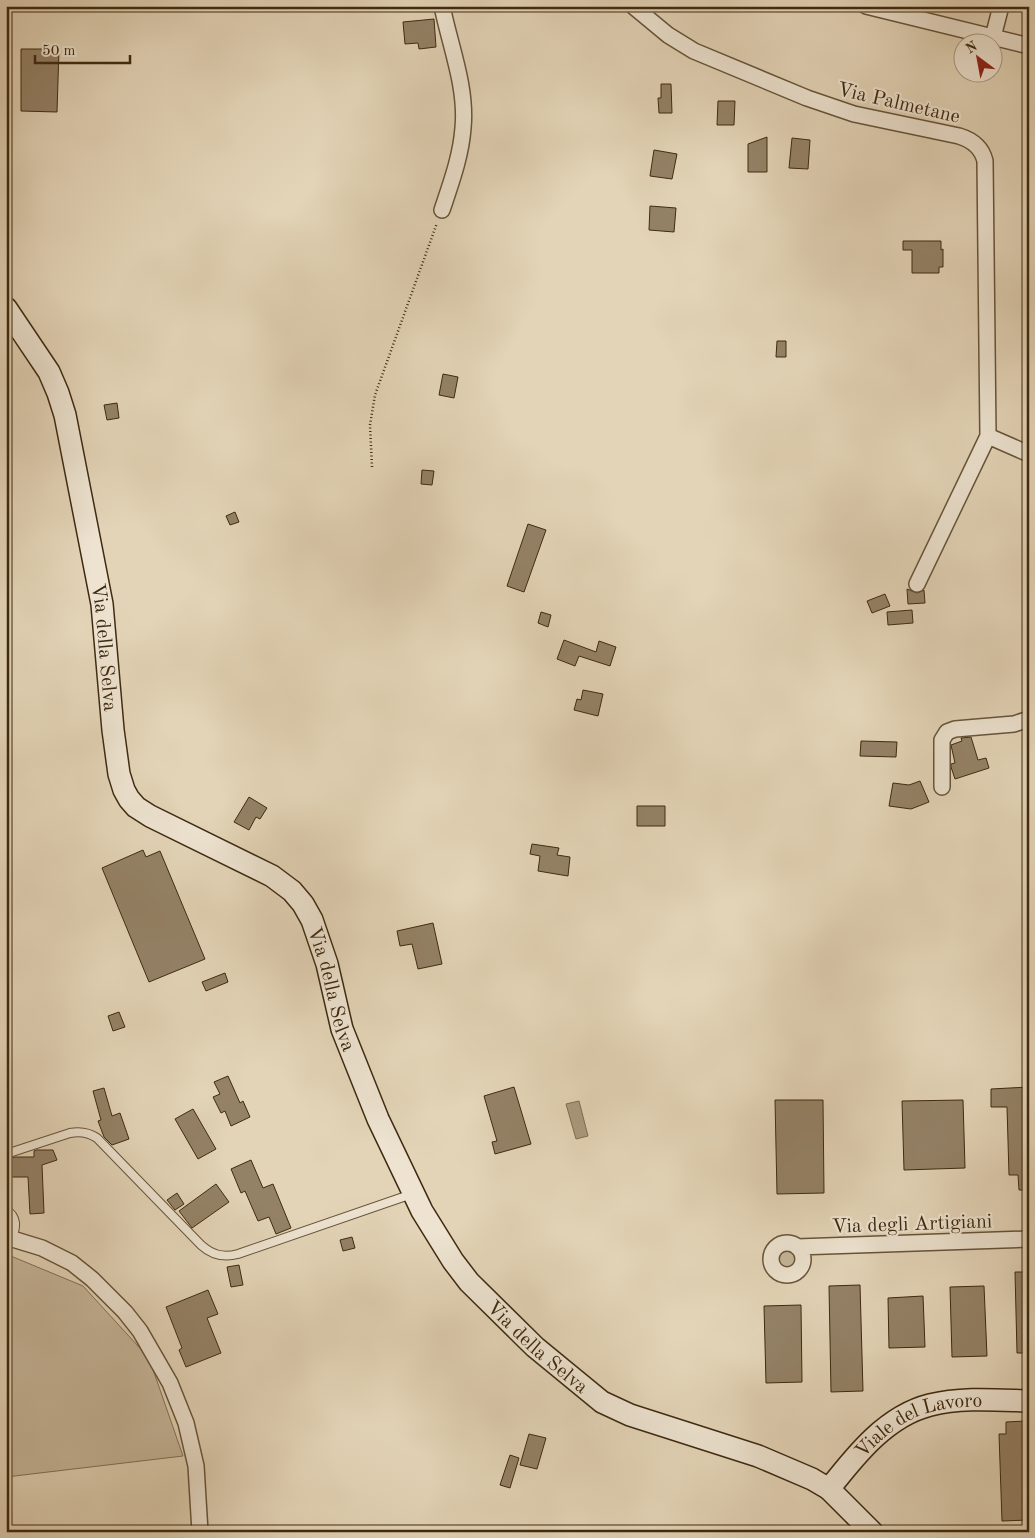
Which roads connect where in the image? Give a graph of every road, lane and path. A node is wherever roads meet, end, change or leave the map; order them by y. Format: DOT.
graph roads {
  1 [pos="442,6"];
  2 [pos="633,6"];
  3 [pos="866,6"];
  4 [pos="1001,6"];
  5 [pos="973,32"];
  6 [pos="994,32"];
  7 [pos="1002,39"];
  8 [pos="1029,46"];
  9 [pos="442,210"];
  10 [pos="6,308"];
  11 [pos="988,436"];
  12 [pos="1029,454"];
  13 [pos="372,467"];
  14 [pos="917,584"];
  15 [pos="1029,719"];
  16 [pos="942,787"];
  17 [pos="6,1154"];
  18 [pos="414,1194"];
  19 [pos="6,1210"];
  20 [pos="9,1238"];
  21 [pos="1029,1239"];
  22 [pos="797,1246"];
  23 [pos="1029,1401"];
  24 [pos="829,1489"];
  25 [pos="200,1532"];
  26 [pos="872,1532"];
  1 -- 9 [label="street"];
  2 -- 11 [label="street, Via Palmetane"];
  3 -- 5 [label="street"];
  4 -- 6 [label="street"];
  7 -- 8 [label="street"];
  9 -- 13 [label="path"];
  10 -- 18 [label="street, Via della Selva"];
  11 -- 12 [label="street"];
  11 -- 14 [label="street, Via Palmetane"];
  15 -- 16 [label="street"];
  17 -- 18 [label="lane"];
  18 -- 24 [label="street, Via della Selva"];
  19 -- 20 [label="lane"];
  20 -- 25 [label="street"];
  21 -- 22 [label="street, Via degli Artigiani"];
  23 -- 24 [label="street, Viale del Lavoro"];
  24 -- 26 [label="street, Via della Selva"];
}
